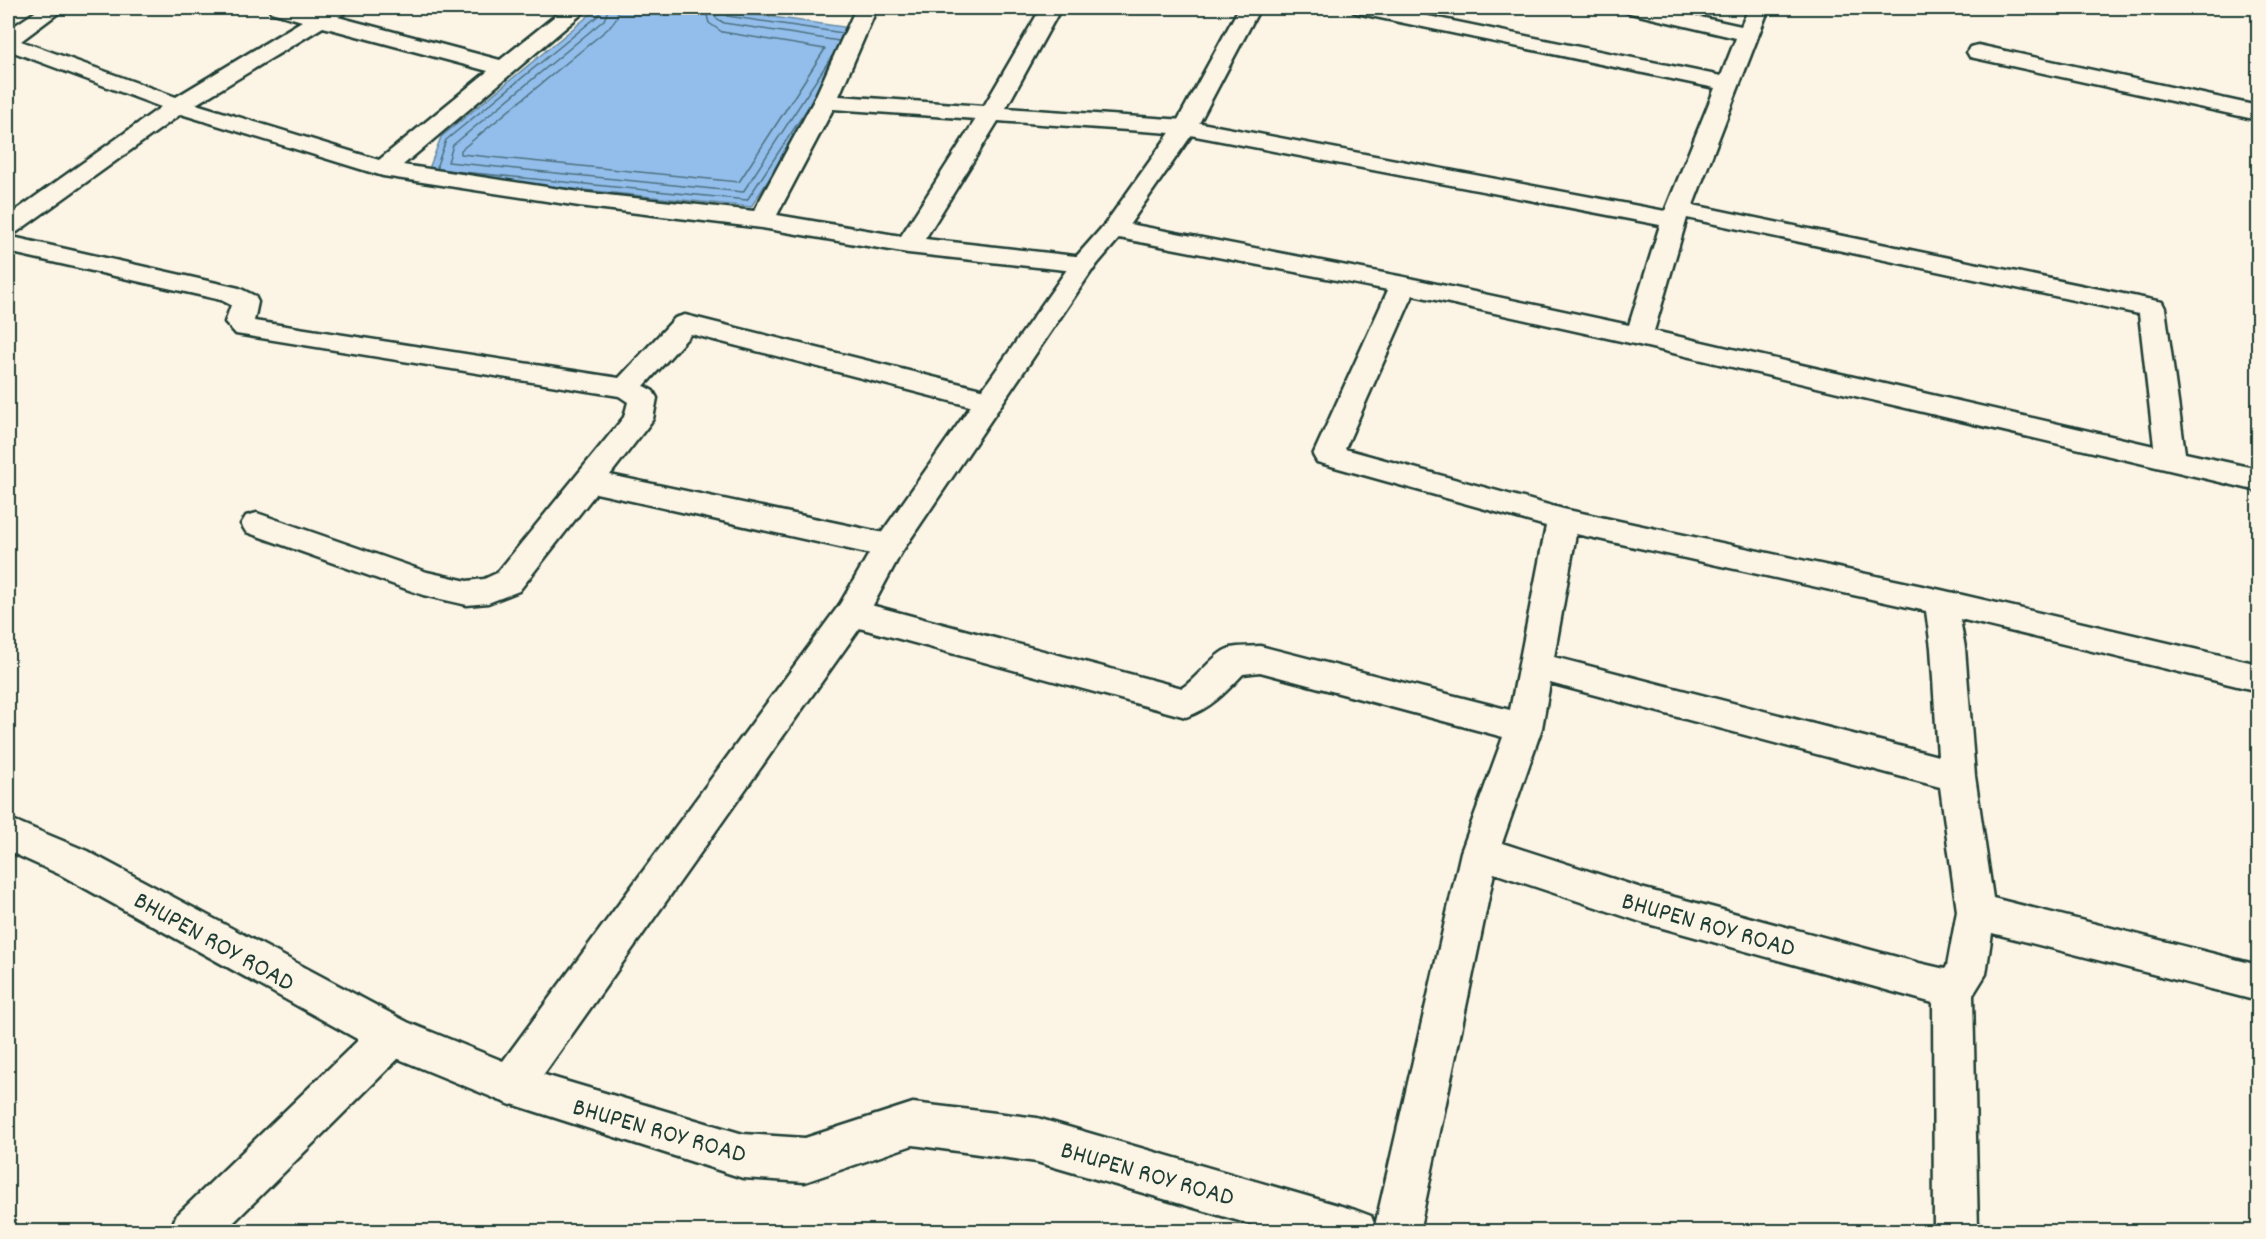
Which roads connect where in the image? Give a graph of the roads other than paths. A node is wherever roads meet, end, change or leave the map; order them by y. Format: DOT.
graph roads {
  1 [pos="54,8"];
  2 [pos="278,8"];
  3 [pos="339,8"];
  4 [pos="577,8"];
  5 [pos="866,8"];
  6 [pos="1051,8"];
  7 [pos="1248,8"];
  8 [pos="1361,8"];
  9 [pos="1633,8"];
  10 [pos="1759,8"];
  11 [pos="1404,12"];
  12 [pos="317,19"];
  13 [pos="1748,34"];
  14 [pos="8,41"];
  15 [pos="1978,52"];
  16 [pos="503,68"];
  17 [pos="1728,84"];
  18 [pos="825,102"];
  19 [pos="178,105"];
  20 [pos="2259,113"];
  21 [pos="991,114"];
  22 [pos="1185,127"];
  23 [pos="383,169"];
  24 [pos="1676,214"];
  25 [pos="762,220"];
  26 [pos="8,227"];
  27 [pos="1114,229"];
  28 [pos="8,244"];
  29 [pos="908,245"];
  30 [pos="1084,264"];
  31 [pos="1404,285"];
  32 [pos="1639,336"];
  33 [pos="626,388"];
  34 [pos="989,401"];
  35 [pos="2171,460"];
  36 [pos="2259,480"];
  37 [pos="588,481"];
  38 [pos="1563,520"];
  39 [pos="257,524"];
  40 [pos="889,546"];
  41 [pos="1941,602"];
  42 [pos="852,613"];
  43 [pos="1536,666"];
  44 [pos="2259,677"];
  45 [pos="1524,728"];
  46 [pos="1957,776"];
  47 [pos="8,834"];
  48 [pos="1480,852"];
  49 [pos="1976,911"];
  50 [pos="2259,983"];
  51 [pos="1953,989"];
  52 [pos="392,1036"];
  53 [pos="510,1085"];
  54 [pos="192,1232"];
  55 [pos="1355,1232"];
  56 [pos="1396,1232"];
  57 [pos="1956,1232"];
  1 -- 14 [label="street"];
  2 -- 12 [label="street"];
  3 -- 12 [label="street"];
  4 -- 16 [label="street"];
  5 -- 18 [label="street"];
  6 -- 21 [label="street"];
  7 -- 22 [label="street"];
  8 -- 11 [label="street"];
  9 -- 13 [label="street"];
  10 -- 13 [label="street"];
  11 -- 17 [label="street"];
  12 -- 16 [label="street"];
  12 -- 19 [label="street"];
  13 -- 17 [label="street"];
  14 -- 19 [label="street"];
  15 -- 20 [label="street"];
  16 -- 23 [label="street"];
  17 -- 24 [label="street"];
  18 -- 21 [label="street"];
  18 -- 25 [label="street"];
  19 -- 23 [label="street"];
  19 -- 26 [label="street"];
  21 -- 22 [label="street"];
  21 -- 29 [label="street"];
  22 -- 24 [label="street"];
  22 -- 27 [label="street"];
  23 -- 25 [label="street"];
  24 -- 32 [label="street"];
  24 -- 35 [label="street"];
  25 -- 29 [label="street"];
  27 -- 30 [label="street"];
  27 -- 31 [label="street"];
  28 -- 33 [label="street"];
  29 -- 30 [label="street"];
  30 -- 34 [label="street"];
  31 -- 32 [label="street"];
  31 -- 38 [label="street"];
  32 -- 35 [label="street"];
  33 -- 34 [label="street"];
  33 -- 37 [label="street"];
  34 -- 40 [label="street"];
  35 -- 36 [label="street"];
  37 -- 39 [label="street"];
  37 -- 40 [label="street"];
  38 -- 41 [label="street"];
  38 -- 43 [label="street"];
  40 -- 42 [label="street"];
  41 -- 44 [label="street"];
  41 -- 46 [label="street"];
  42 -- 45 [label="street"];
  42 -- 53 [label="street"];
  43 -- 45 [label="street"];
  43 -- 46 [label="street"];
  45 -- 48 [label="street"];
  46 -- 49 [label="street"];
  47 -- 52 [label="street, BHUPEN ROY ROAD"];
  48 -- 51 [label="street, BHUPEN ROY ROAD"];
  48 -- 56 [label="street"];
  49 -- 50 [label="street"];
  49 -- 51 [label="street"];
  51 -- 57 [label="street"];
  52 -- 53 [label="street, BHUPEN ROY ROAD"];
  52 -- 54 [label="street"];
  53 -- 55 [label="street, BHUPEN ROY ROAD"];
}
